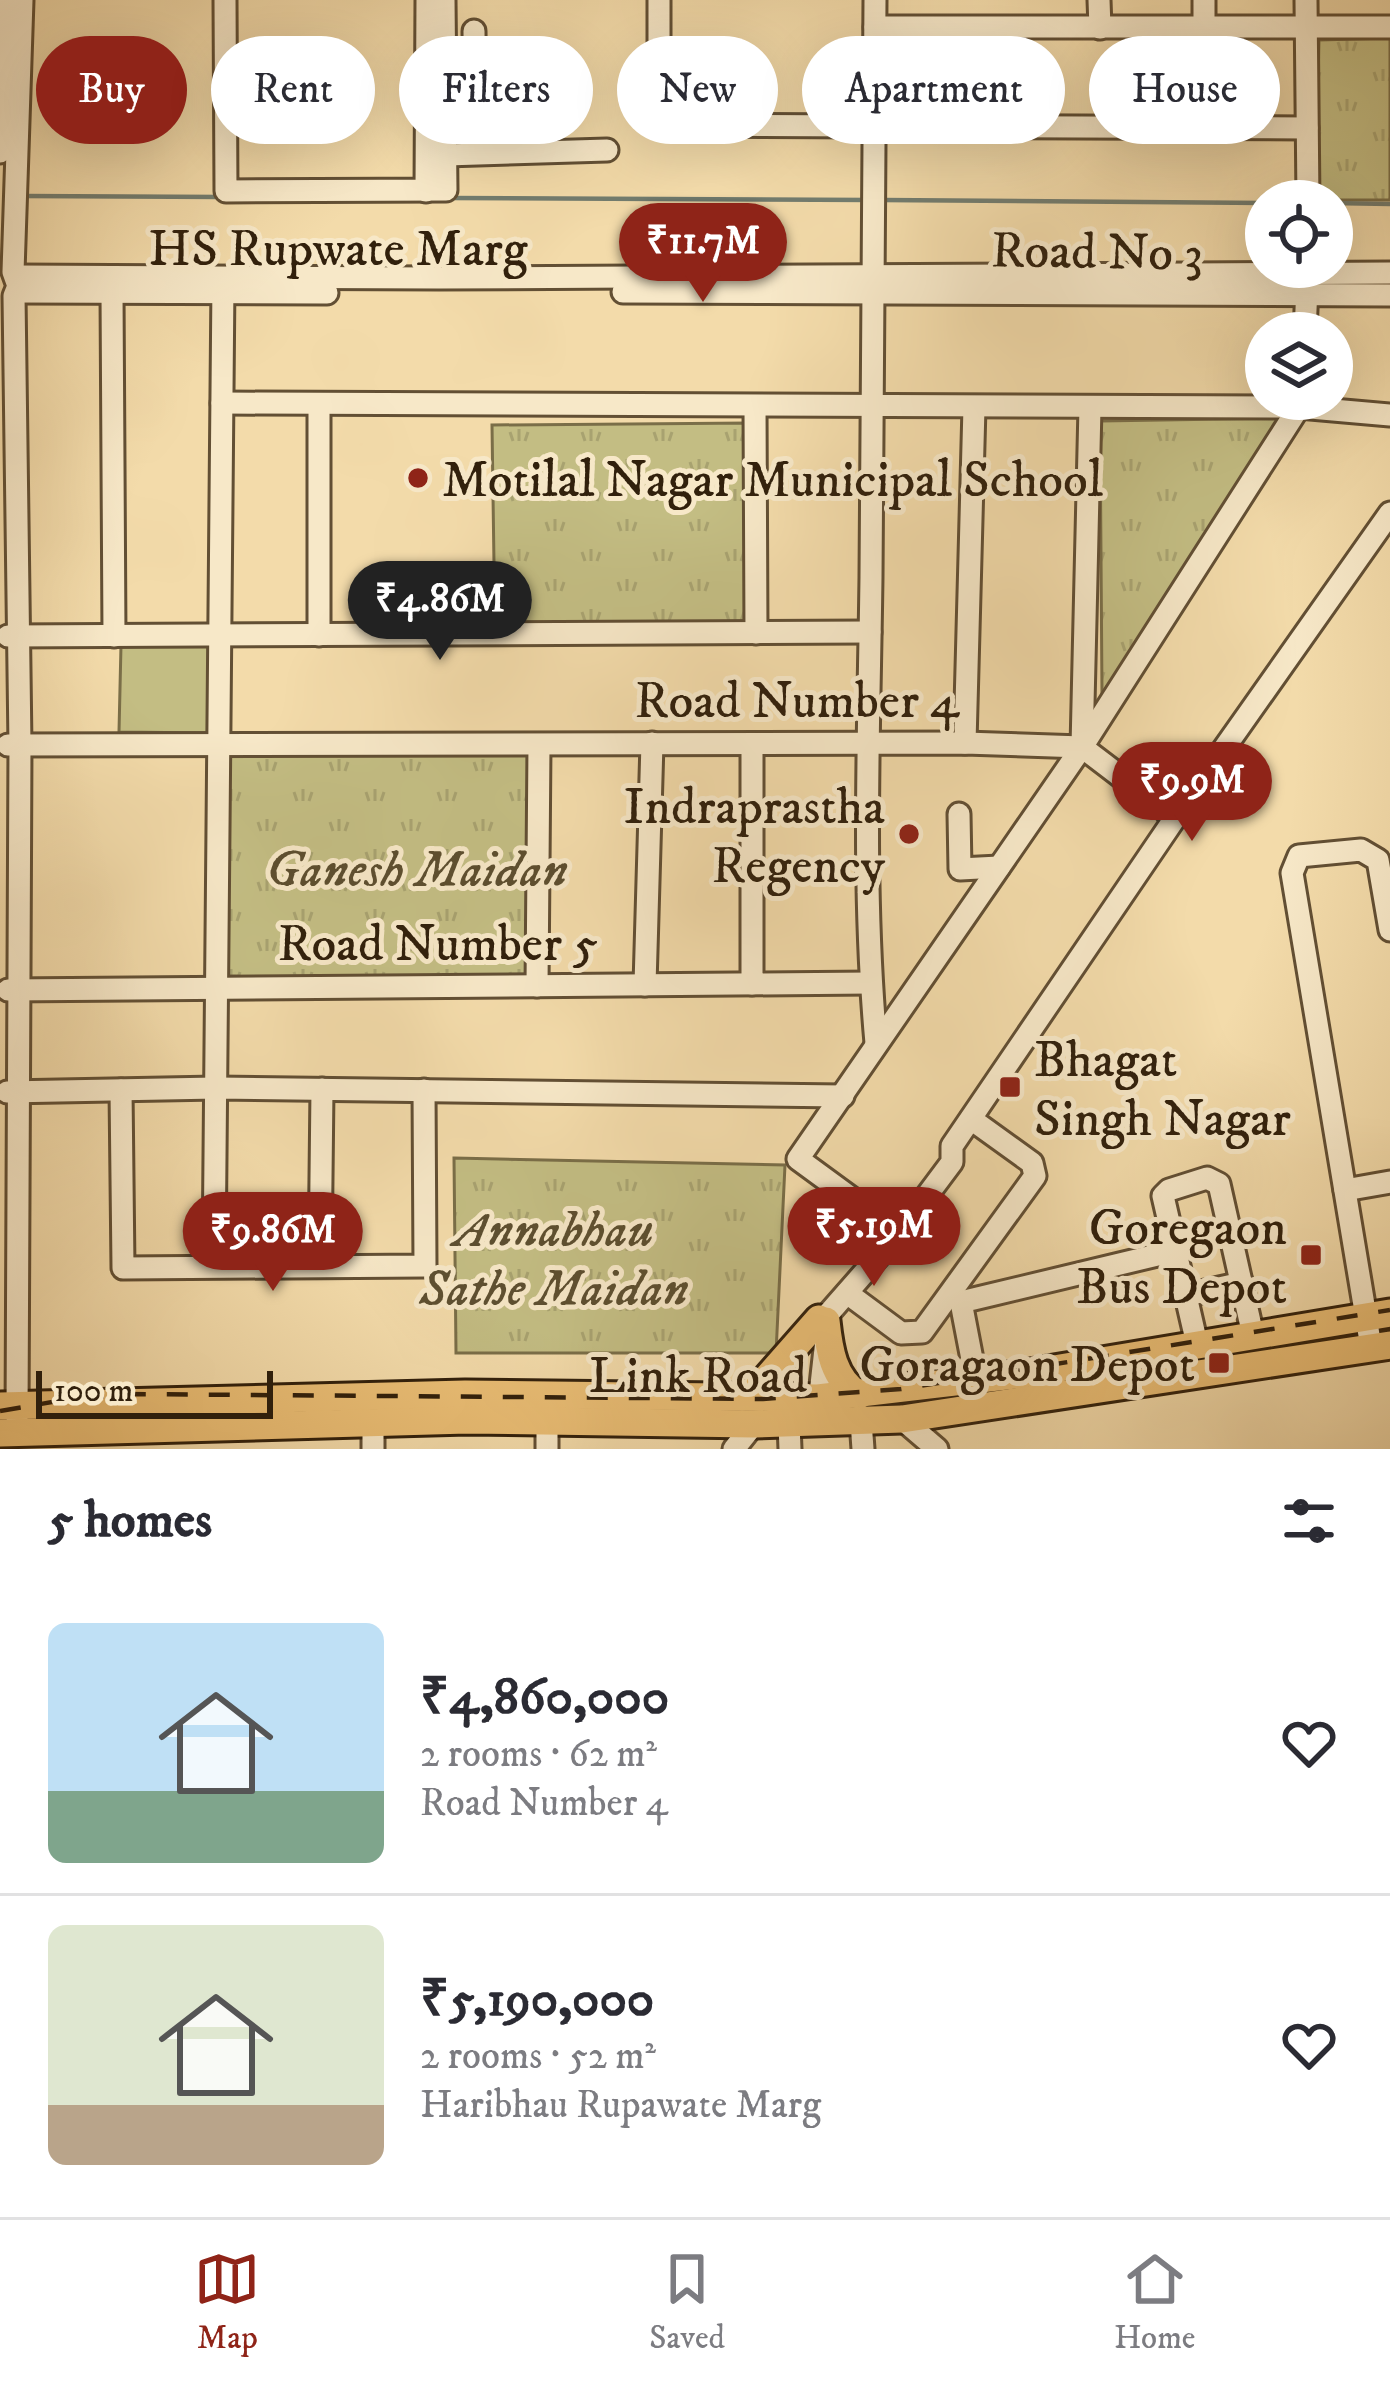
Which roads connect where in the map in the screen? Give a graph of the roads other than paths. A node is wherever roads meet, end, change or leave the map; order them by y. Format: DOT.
graph roads {
  1 [pos="5,0"];
  2 [pos="22,0"];
  3 [pos="225,0"];
  4 [pos="427,0"];
  5 [pos="444,0"];
  6 [pos="659,0"];
  7 [pos="875,0"];
  8 [pos="1100,0"];
  9 [pos="1204,0"];
  10 [pos="1306,0"];
  11 [pos="875,27"];
  12 [pos="1390,27"];
  13 [pos="1100,28"];
  14 [pos="1204,28"];
  15 [pos="1306,28"];
  16 [pos="445,33"];
  17 [pos="430,36"];
  18 [pos="445,36"];
  19 [pos="484,36"];
  20 [pos="875,36"];
  21 [pos="11,86"];
  22 [pos="802,126"];
  23 [pos="1065,127"];
  24 [pos="1306,128"];
  25 [pos="431,144"];
  26 [pos="446,144"];
  27 [pos="496,144"];
  28 [pos="875,144"];
  29 [pos="607,150"];
  30 [pos="6,154"];
  31 [pos="496,154"];
  32 [pos="446,155"];
  33 [pos="1308,180"];
  34 [pos="426,190"];
  35 [pos="1245,272"];
  36 [pos="1353,272"];
  37 [pos="1390,273"];
  38 [pos="876,283"];
  39 [pos="223,285"];
  40 [pos="9,287"];
  41 [pos="98,287"];
  42 [pos="1307,288"];
  43 [pos="1390,295"];
  44 [pos="1307,297"];
  45 [pos="1306,312"];
  46 [pos="222,403"];
  47 [pos="319,404"];
  48 [pos="1245,404"];
  49 [pos="754,407"];
  50 [pos="974,407"];
  51 [pos="1090,407"];
  52 [pos="874,408"];
  53 [pos="1353,410"];
  54 [pos="1390,415"];
  55 [pos="1289,420"];
  56 [pos="1390,513"];
  57 [pos="870,632"];
  58 [pos="756,633"];
  59 [pos="220,635"];
  60 [pos="319,635"];
  61 [pos="12,636"];
  62 [pos="114,636"];
  63 [pos="965,742"];
  64 [pos="652,743"];
  65 [pos="14,745"];
  66 [pos="219,745"];
  67 [pos="539,745"];
  68 [pos="752,745"];
  69 [pos="868,745"];
  70 [pos="1082,747"];
  71 [pos="959,814"];
  72 [pos="1175,818"];
  73 [pos="999,867"];
  74 [pos="1390,930"];
  75 [pos="871,983"];
  76 [pos="752,984"];
  77 [pos="645,985"];
  78 [pos="537,986"];
  79 [pos="217,988"];
  80 [pos="13,990"];
  81 [pos="877,1043"];
  82 [pos="215,1088"];
  83 [pos="322,1089"];
  84 [pos="121,1090"];
  85 [pos="424,1090"];
  86 [pos="12,1092"];
  87 [pos="843,1096"];
  88 [pos="970,1119"];
  89 [pos="1390,1182"];
  90 [pos="1345,1190"];
  91 [pos="894,1230"];
  92 [pos="1174,1251"];
  93 [pos="214,1265"];
  94 [pos="320,1266"];
  95 [pos="1242,1283"];
  96 [pos="847,1292"];
  97 [pos="1186,1295"];
  98 [pos="956,1297"];
  99 [pos="1378,1314"];
  100 [pos="822,1320"];
  101 [pos="1253,1334"];
  102 [pos="1200,1343"];
  103 [pos="1381,1346"];
  104 [pos="1209,1372"];
  105 [pos="976,1380"];
  106 [pos="1025,1387"];
  107 [pos="742,1397"];
  108 [pos="805,1419"];
  109 [pos="902,1419"];
  110 [pos="861,1422"];
  111 [pos="6,1423"];
  112 [pos="754,1424"];
  113 [pos="547,1435"];
  114 [pos="373,1436"];
  115 [pos="734,1449"];
  116 [pos="937,1449"];
  1 -- 21 [label="street"];
  2 -- 21 [label="street"];
  3 -- 34 [label="street"];
  4 -- 17 [label="street"];
  5 -- 16 [label="street"];
  6 -- 22 [label="street"];
  7 -- 11 [label="street"];
  8 -- 13 [label="street"];
  9 -- 14 [label="street"];
  10 -- 15 [label="street"];
  11 -- 13 [label="street"];
  11 -- 20 [label="street"];
  12 -- 15 [label="street"];
  13 -- 14 [label="street"];
  14 -- 15 [label="street"];
  15 -- 24 [label="street"];
  16 -- 18 [label="street"];
  16 -- 19 [label="street"];
  21 -- 30 [label="street"];
  23 -- 24 [label="street"];
  24 -- 33 [label="street"];
  25 -- 34 [label="street"];
  26 -- 32 [label="street"];
  27 -- 31 [label="street"];
  28 -- 38 [label="street"];
  29 -- 31 [label="street"];
  30 -- 40 [label="street"];
  31 -- 32 [label="street"];
  32 -- 34 [label="street"];
  35 -- 38 [label="street"];
  36 -- 37 [label="street"];
  38 -- 39 [label="street, HS Rupwate Marg"];
  38 -- 44 [label="street, Road No 3"];
  38 -- 52 [label="street"];
  39 -- 41 [label="street, HS Rupwate Marg"];
  39 -- 46 [label="street"];
  40 -- 41 [label="street, HS Rupwate Marg"];
  40 -- 61 [label="street"];
  41 -- 62 [label="street"];
  42 -- 44 [label="street"];
  43 -- 44 [label="street, Road No 3"];
  44 -- 45 [label="street"];
  46 -- 47 [label="street"];
  46 -- 59 [label="street"];
  47 -- 49 [label="street"];
  47 -- 60 [label="street"];
  48 -- 51 [label="street"];
  49 -- 52 [label="street"];
  49 -- 58 [label="street"];
  50 -- 51 [label="street"];
  50 -- 52 [label="street"];
  50 -- 63 [label="street"];
  51 -- 70 [label="street"];
  52 -- 57 [label="street"];
  53 -- 54 [label="street"];
  55 -- 70 [label="street"];
  56 -- 72 [label="street"];
  57 -- 58 [label="street"];
  57 -- 69 [label="street"];
  58 -- 60 [label="street"];
  59 -- 60 [label="street"];
  59 -- 62 [label="street"];
  59 -- 66 [label="street"];
  61 -- 62 [label="street"];
  61 -- 65 [label="street"];
  63 -- 69 [label="street, Road Number 4"];
  63 -- 70 [label="street, Road Number 4"];
  64 -- 67 [label="street, Road Number 4"];
  64 -- 68 [label="street, Road Number 4"];
  64 -- 77 [label="street"];
  65 -- 66 [label="street, Road Number 4"];
  65 -- 80 [label="street"];
  66 -- 67 [label="street, Road Number 4"];
  66 -- 79 [label="street"];
  67 -- 78 [label="street"];
  68 -- 69 [label="street, Road Number 4"];
  68 -- 76 [label="street"];
  69 -- 75 [label="street"];
  70 -- 72 [label="street"];
  70 -- 73 [label="street"];
  71 -- 73 [label="street"];
  72 -- 88 [label="street"];
  73 -- 81 [label="street"];
  74 -- 90 [label="street"];
  75 -- 76 [label="street, Road Number 5"];
  75 -- 81 [label="street"];
  76 -- 77 [label="street, Road Number 5"];
  77 -- 78 [label="street, Road Number 5"];
  78 -- 79 [label="street, Road Number 5"];
  79 -- 80 [label="street, Road Number 5"];
  79 -- 82 [label="street"];
  80 -- 86 [label="street"];
  81 -- 87 [label="street"];
  82 -- 83 [label="street"];
  82 -- 84 [label="street"];
  82 -- 93 [label="street"];
  83 -- 85 [label="street"];
  83 -- 94 [label="street"];
  84 -- 86 [label="street"];
  84 -- 93 [label="street"];
  85 -- 87 [label="street"];
  85 -- 94 [label="street"];
  86 -- 111 [label="street"];
  87 -- 91 [label="street"];
  88 -- 91 [label="street"];
  88 -- 98 [label="street"];
  89 -- 90 [label="street"];
  90 -- 99 [label="street"];
  91 -- 96 [label="street"];
  91 -- 100 [label="street"];
  92 -- 95 [label="street"];
  92 -- 97 [label="street"];
  92 -- 98 [label="street"];
  93 -- 94 [label="street"];
  95 -- 97 [label="street"];
  95 -- 101 [label="street"];
  96 -- 98 [label="street"];
  96 -- 100 [label="street"];
  97 -- 102 [label="street"];
  98 -- 105 [label="street"];
  99 -- 101 [label="main road, Link Road"];
  99 -- 103 [label="street"];
  100 -- 107 [label="main road"];
  100 -- 108 [label="street"];
  100 -- 110 [label="main road"];
  101 -- 102 [label="main road, Link Road"];
  102 -- 104 [label="main road"];
  102 -- 106 [label="main road, Link Road"];
  103 -- 104 [label="main road, Link Road"];
  104 -- 106 [label="main road, Link Road"];
  105 -- 106 [label="main road, Link Road"];
  105 -- 110 [label="main road, Link Road"];
  106 -- 109 [label="main road, Link Road"];
  107 -- 108 [label="main road, Link Road"];
  107 -- 111 [label="main road, Link Road"];
  108 -- 110 [label="main road"];
  108 -- 112 [label="main road, Link Road"];
  109 -- 110 [label="main road, Link Road"];
  109 -- 116 [label="street"];
  111 -- 114 [label="main road, Link Road"];
  112 -- 113 [label="main road, Link Road"];
  112 -- 115 [label="street"];
  113 -- 114 [label="main road, Link Road"];
}
